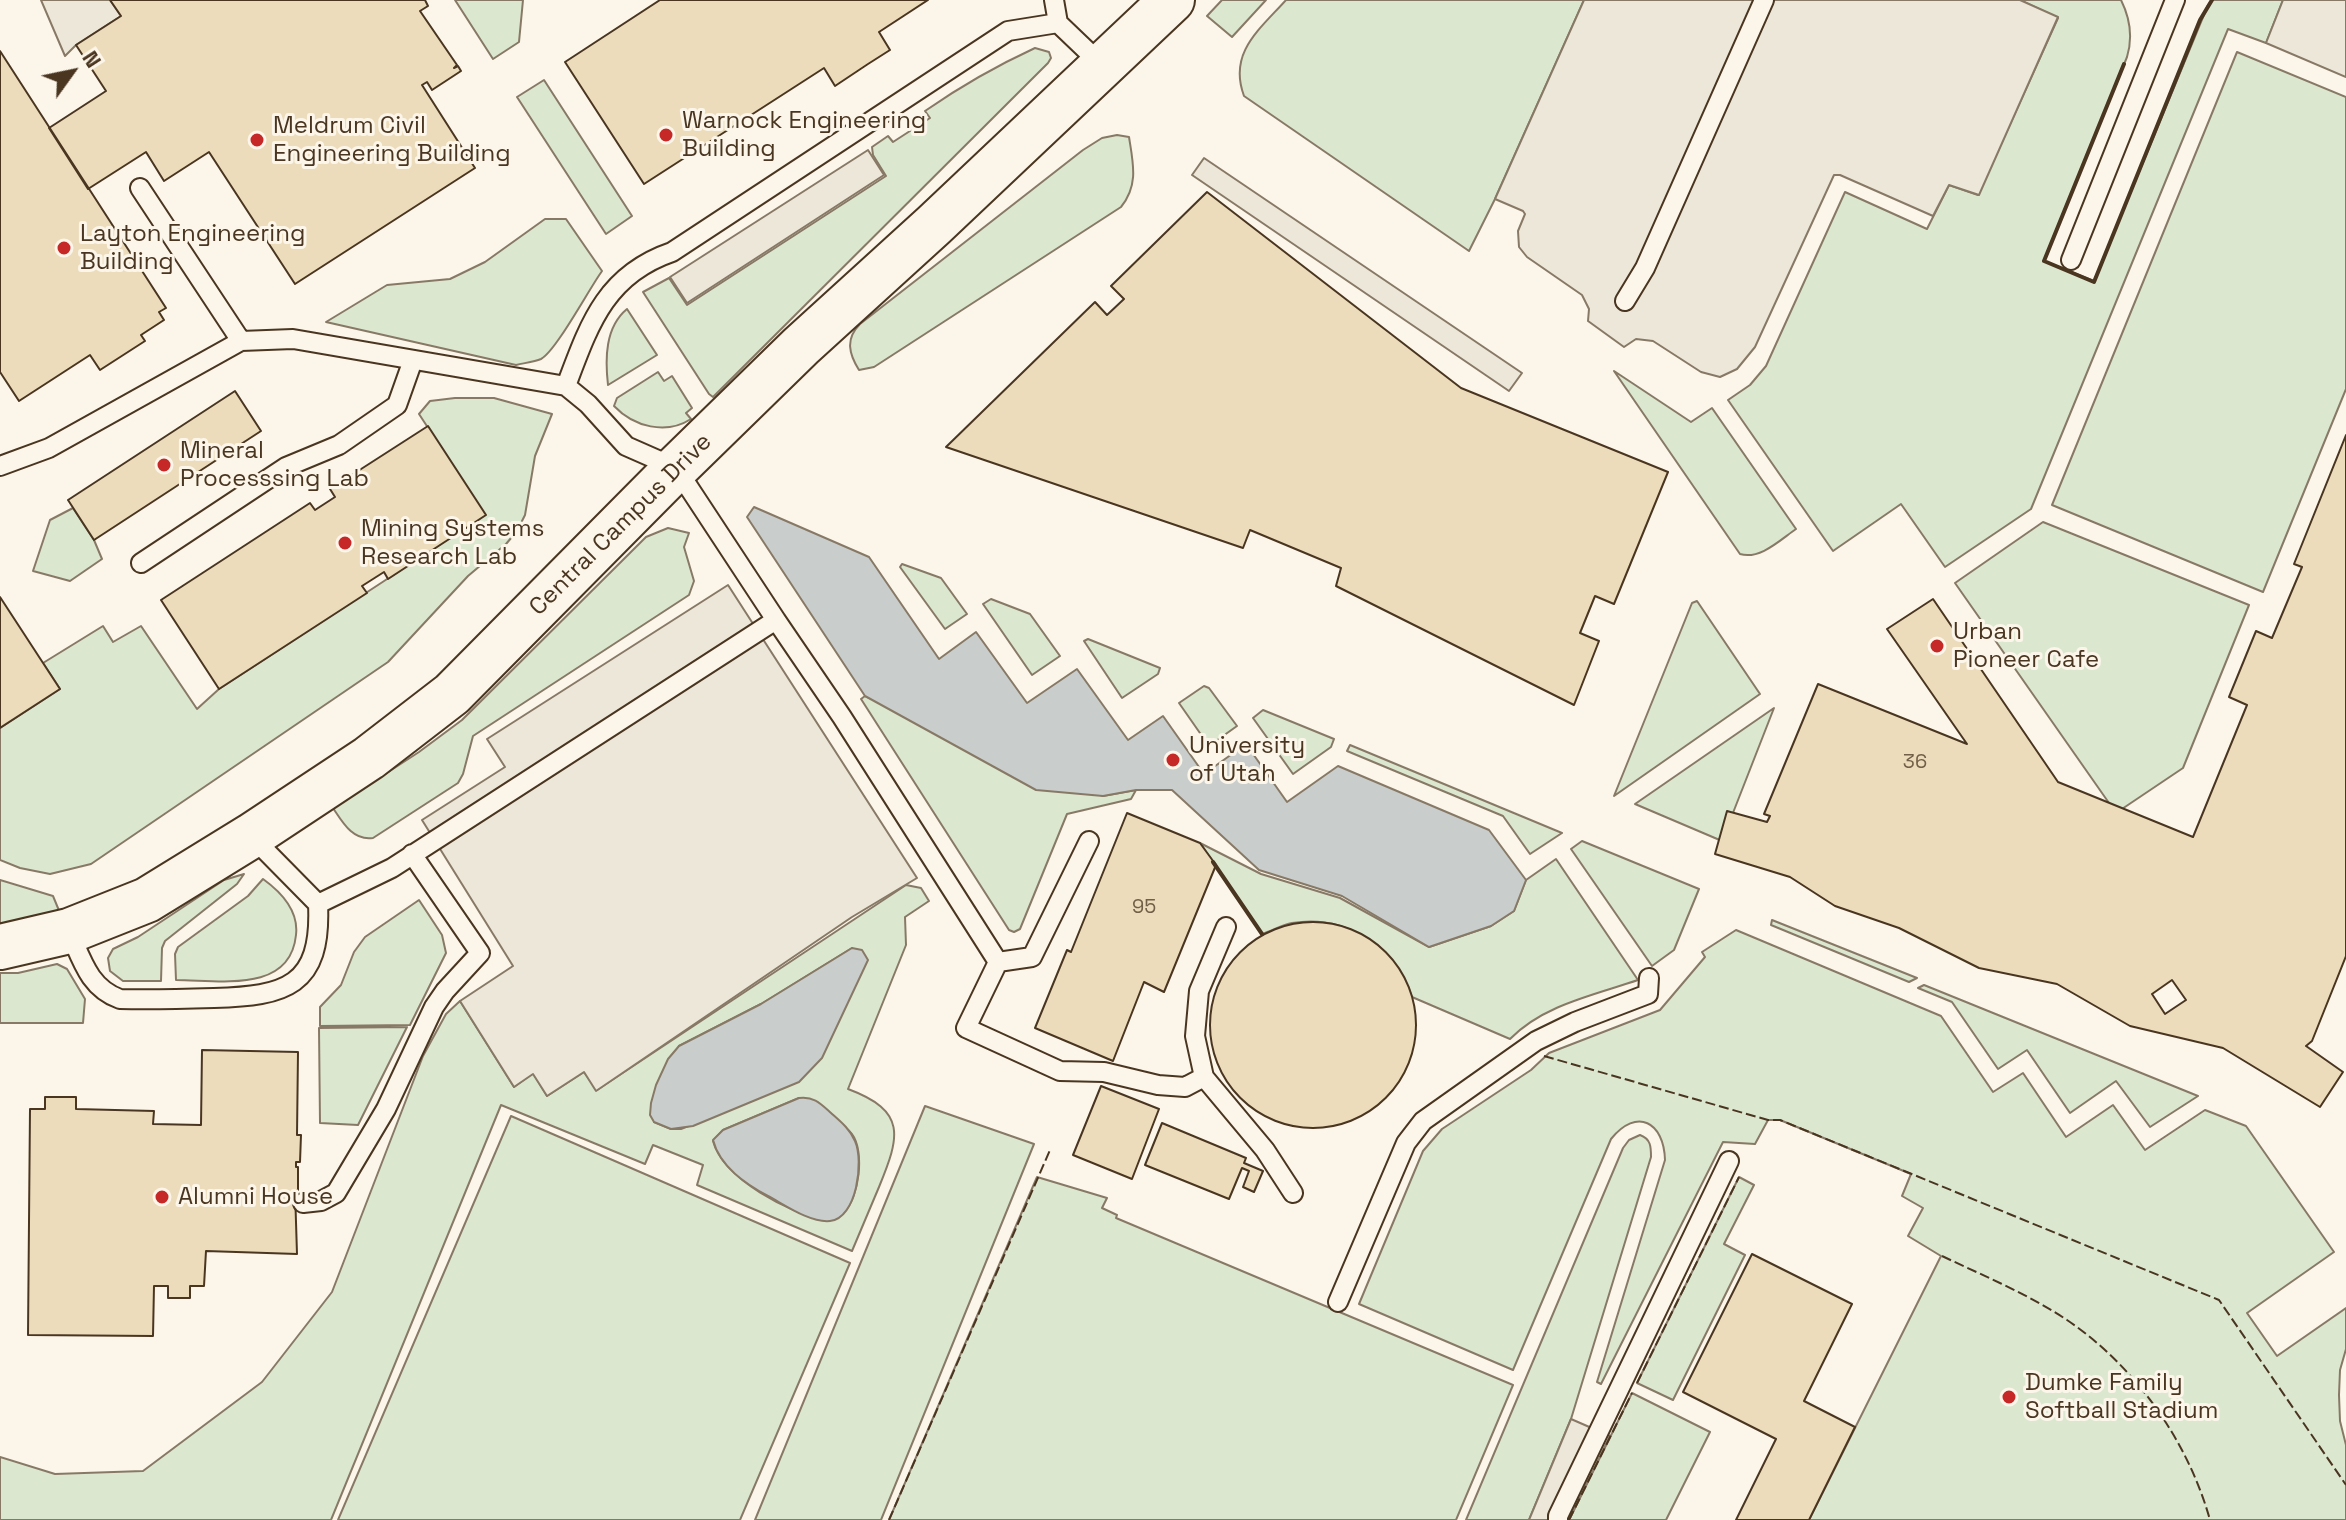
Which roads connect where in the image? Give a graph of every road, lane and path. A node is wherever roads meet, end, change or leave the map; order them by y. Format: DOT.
graph roads {
  1 [pos="1054,0"];
  2 [pos="1172,0"];
  3 [pos="1764,0"];
  4 [pos="2175,0"];
  5 [pos="1058,23"];
  6 [pos="1104,67"];
  7 [pos="140,188"];
  8 [pos="2071,260"];
  9 [pos="1625,301"];
  10 [pos="241,341"];
  11 [pos="413,360"];
  12 [pos="566,386"];
  13 [pos="0,466"];
  14 [pos="676,468"];
  15 [pos="141,563"];
  16 [pos="776,620"];
  17 [pos="251,836"];
  18 [pos="1089,841"];
  19 [pos="412,854"];
  20 [pos="318,904"];
  21 [pos="1226,927"];
  22 [pos="69,931"];
  23 [pos="0,947"];
  24 [pos="998,962"];
  25 [pos="1649,978"];
  26 [pos="1204,1077"];
  27 [pos="1729,1161"];
  28 [pos="1293,1193"];
  29 [pos="303,1203"];
  30 [pos="1338,1302"];
  31 [pos="1558,1520"];
  1 -- 5 [label="lane"];
  2 -- 6 [label="street, Central Campus Drive"];
  3 -- 9 [label="lane"];
  4 -- 8 [label="lane"];
  5 -- 6 [label="lane"];
  5 -- 12 [label="lane"];
  6 -- 14 [label="street, Central Campus Drive"];
  7 -- 10 [label="lane"];
  10 -- 11 [label="lane"];
  10 -- 13 [label="lane"];
  11 -- 12 [label="lane"];
  11 -- 15 [label="lane"];
  12 -- 14 [label="lane"];
  14 -- 16 [label="lane"];
  14 -- 17 [label="street, Central Campus Drive"];
  16 -- 19 [label="lane"];
  16 -- 24 [label="lane"];
  17 -- 20 [label="lane"];
  17 -- 22 [label="street, Central Campus Drive"];
  18 -- 24 [label="lane"];
  19 -- 20 [label="lane"];
  19 -- 29 [label="lane"];
  20 -- 22 [label="lane"];
  21 -- 26 [label="lane"];
  22 -- 23 [label="street, Central Campus Drive"];
  24 -- 26 [label="lane"];
  25 -- 30 [label="lane"];
  26 -- 28 [label="lane"];
  27 -- 31 [label="lane"];
}
